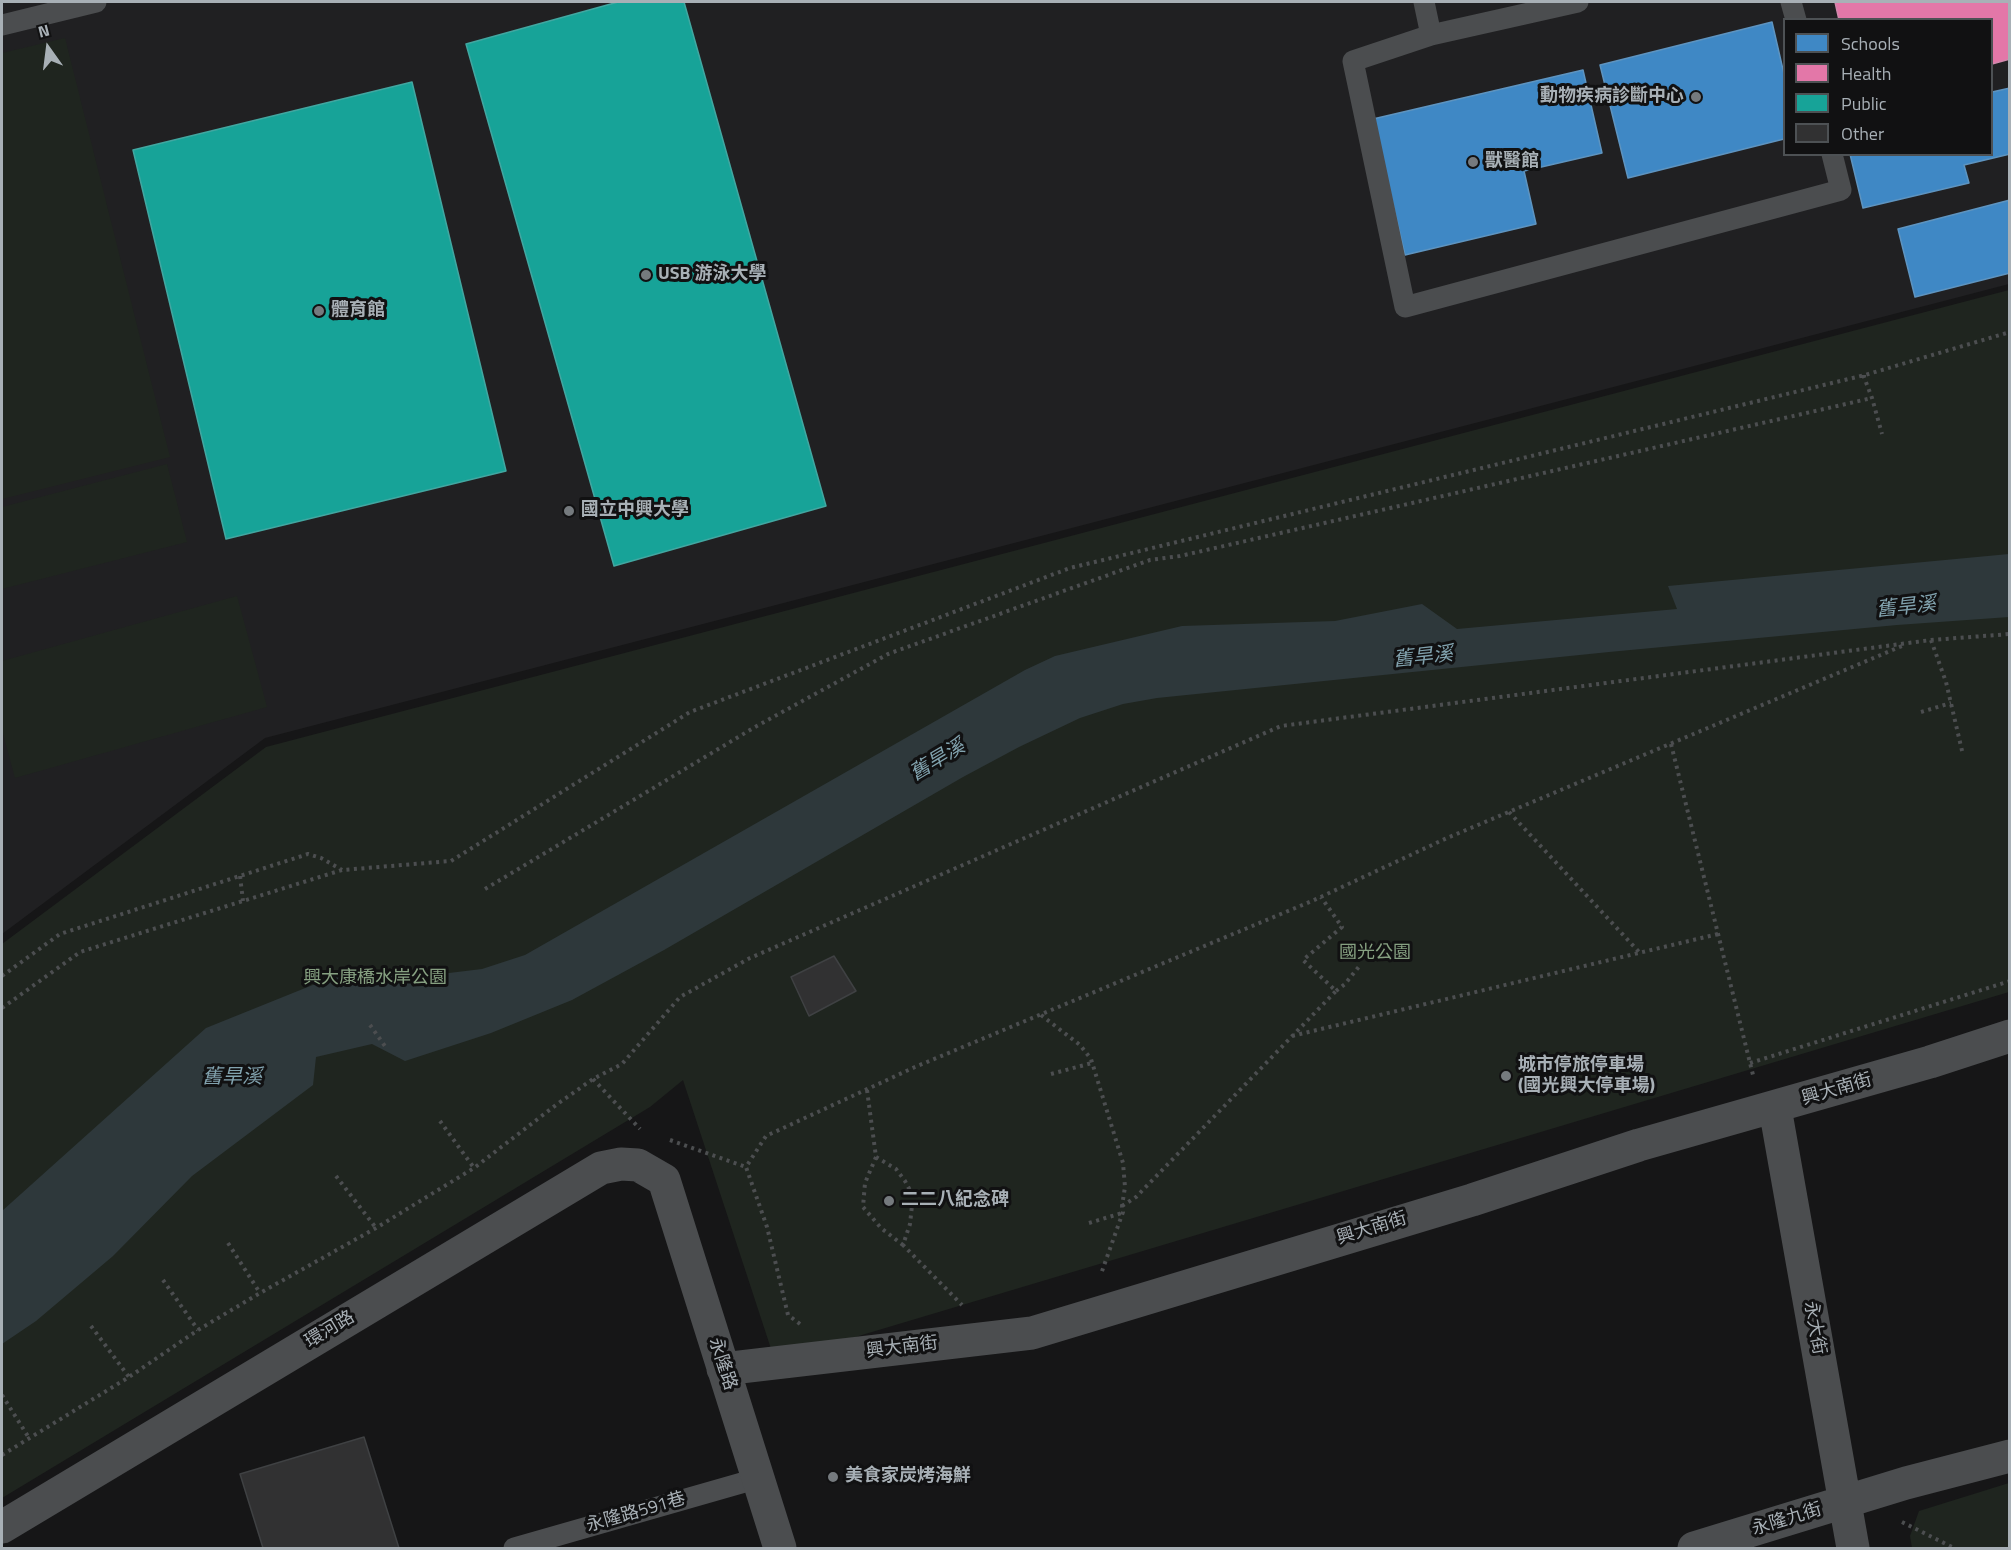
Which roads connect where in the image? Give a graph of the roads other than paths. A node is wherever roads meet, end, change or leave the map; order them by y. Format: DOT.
graph roads {
  1 [pos="96,2"];
  2 [pos="1424,2"];
  3 [pos="1578,2"];
  4 [pos="1791,2"];
  5 [pos="1795,18"];
  6 [pos="2,24"];
  7 [pos="1431,35"];
  8 [pos="1832,156"];
  9 [pos="2010,1036"];
  10 [pos="1766,1097"];
  11 [pos="664,1180"];
  12 [pos="723,1370"];
  13 [pos="2010,1456"];
  14 [pos="759,1478"];
  15 [pos="1845,1502"];
  16 [pos="2,1527"];
  17 [pos="514,1548"];
  18 [pos="780,1548"];
  19 [pos="1694,1548"];
  20 [pos="1853,1548"];
  1 -- 6 [label="lane"];
  2 -- 7 [label="lane"];
  3 -- 7 [label="lane"];
  4 -- 5 [label="lane"];
  7 -- 8 [label="lane"];
  9 -- 10 [label="street, 興大南街"];
  10 -- 12 [label="street, 興大南街"];
  10 -- 15 [label="street, 永大街"];
  11 -- 12 [label="street, 永隆路"];
  11 -- 16 [label="street, 環河路"];
  12 -- 14 [label="street, 永隆路"];
  13 -- 15 [label="street, 永隆九街"];
  14 -- 17 [label="lane, 永隆路591巷"];
  14 -- 18 [label="street, 永隆路"];
  15 -- 19 [label="street, 永隆九街"];
  15 -- 20 [label="street, 永大街"];
}
